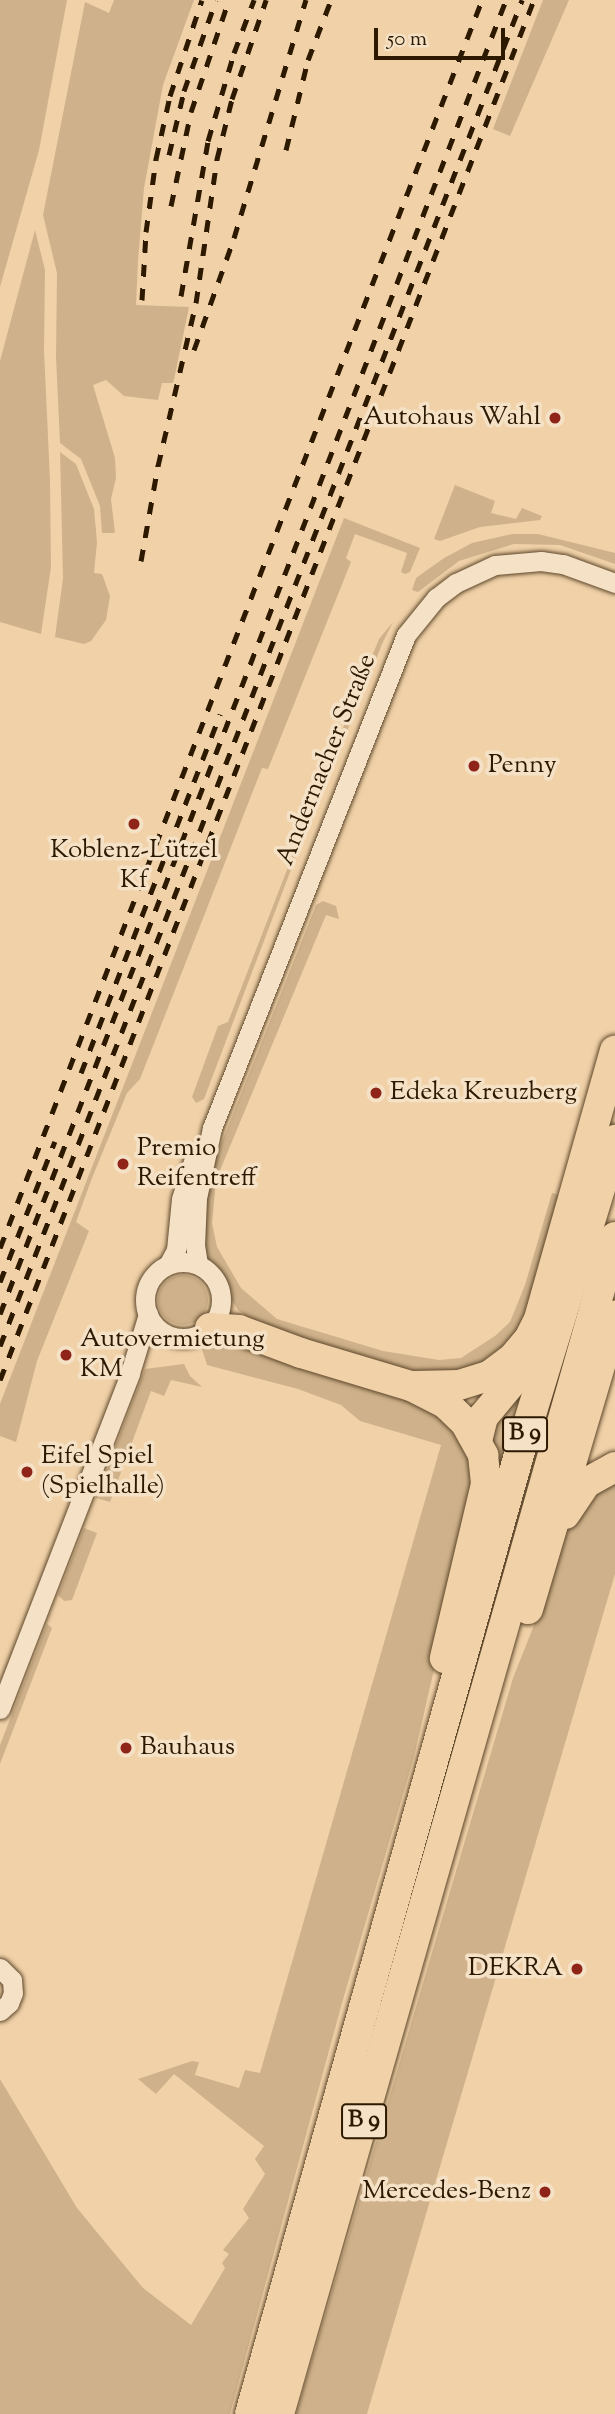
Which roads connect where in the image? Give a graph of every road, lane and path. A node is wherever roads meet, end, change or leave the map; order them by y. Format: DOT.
graph roads {
  1 [pos="615,583"];
  2 [pos="615,1051"];
  3 [pos="212,1128"];
  4 [pos="615,1140"];
  5 [pos="615,1237"];
  6 [pos="198,1264"];
  7 [pos="168,1265"];
  8 [pos="148,1314"];
  9 [pos="216,1316"];
  10 [pos="615,1316"];
  11 [pos="170,1336"];
  12 [pos="524,1348"];
  13 [pos="136,1356"];
  14 [pos="603,1359"];
  15 [pos="411,1385"];
  16 [pos="615,1399"];
  17 [pos="477,1441"];
  18 [pos="615,1467"];
  19 [pos="552,1535"];
  20 [pos="0,1709"];
  21 [pos="443,1731"];
  22 [pos="447,1828"];
  23 [pos="0,1968"];
  24 [pos="0,2011"];
  25 [pos="250,2414"];
  26 [pos="279,2414"];
  1 -- 3 [label="street, Andernacher Straße"];
  2 -- 12 [label="highway"];
  3 -- 6 [label="street, Andernacher Straße"];
  3 -- 7 [label="street, Andernacher Straße"];
  4 -- 21 [label="highway, B 9"];
  5 -- 22 [label="highway, B 9"];
  6 -- 7 [label="street"];
  6 -- 9 [label="street"];
  7 -- 8 [label="street, Andernacher Straße"];
  8 -- 11 [label="street"];
  8 -- 13 [label="street, Andernacher Straße"];
  9 -- 11 [label="street"];
  9 -- 15 [label="highway"];
  10 -- 14 [label="highway"];
  11 -- 13 [label="street"];
  12 -- 15 [label="highway"];
  12 -- 17 [label="highway"];
  13 -- 20 [label="street, Andernacher Straße"];
  14 -- 16 [label="highway"];
  14 -- 19 [label="highway"];
  15 -- 17 [label="highway"];
  17 -- 21 [label="highway"];
  18 -- 19 [label="highway"];
  19 -- 22 [label="highway"];
  21 -- 25 [label="highway, B 9"];
  22 -- 26 [label="highway, B 9"];
  23 -- 24 [label="street"];
}
